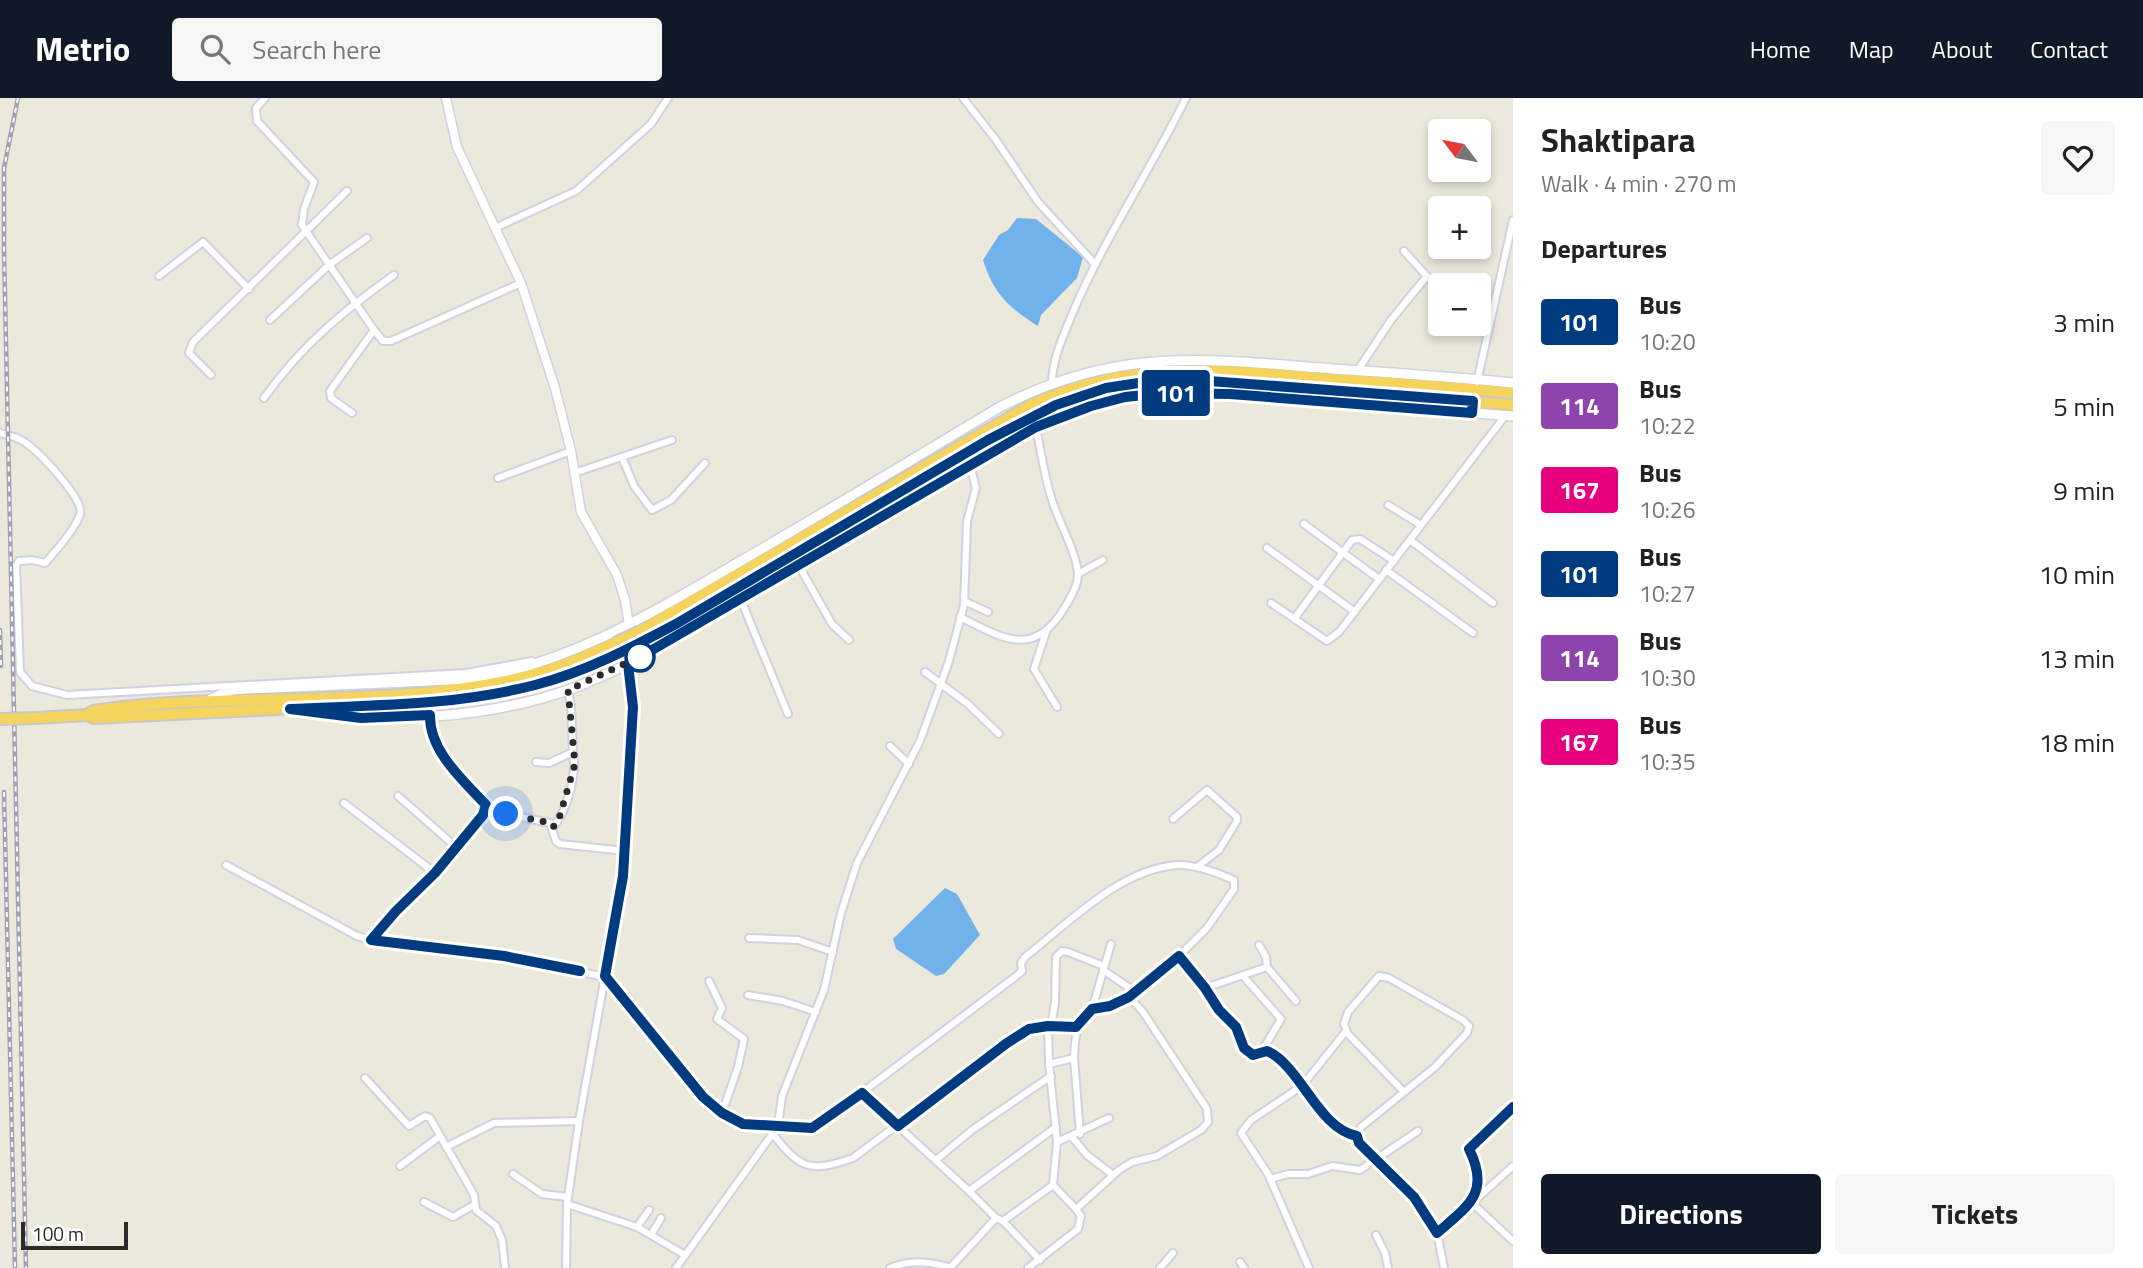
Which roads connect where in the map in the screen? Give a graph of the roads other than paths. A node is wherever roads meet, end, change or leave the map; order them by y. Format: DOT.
graph roads {
  1 [pos="265,98"];
  2 [pos="446,98"];
  3 [pos="668,98"];
  4 [pos="962,98"];
  5 [pos="1186,98"];
  6 [pos="346,191"];
  7 [pos="1513,219"];
  8 [pos="495,228"];
  9 [pos="306,232"];
  10 [pos="367,238"];
  11 [pos="1404,251"];
  12 [pos="1094,263"];
  13 [pos="329,265"];
  14 [pos="394,275"];
  15 [pos="159,276"];
  16 [pos="1427,276"];
  17 [pos="521,283"];
  18 [pos="249,289"];
  19 [pos="355,302"];
  20 [pos="270,320"];
  21 [pos="374,330"];
  22 [pos="1358,370"];
  23 [pos="211,375"];
  24 [pos="1513,383"];
  25 [pos="1052,384"];
  26 [pos="1513,393"];
  27 [pos="1474,396"];
  28 [pos="264,398"];
  29 [pos="1513,405"];
  30 [pos="352,413"];
  31 [pos="1509,416"];
  32 [pos="1036,427"];
  33 [pos="0,433"];
  34 [pos="673,440"];
  35 [pos="571,451"];
  36 [pos="622,457"];
  37 [pos="705,463"];
  38 [pos="970,465"];
  39 [pos="574,473"];
  40 [pos="498,478"];
  41 [pos="1388,505"];
  42 [pos="1304,524"];
  43 [pos="1421,525"];
  44 [pos="1410,540"];
  45 [pos="1267,548"];
  46 [pos="1342,552"];
  47 [pos="1103,560"];
  48 [pos="1394,561"];
  49 [pos="799,566"];
  50 [pos="1386,570"];
  51 [pos="1078,574"];
  52 [pos="1379,579"];
  53 [pos="1319,586"];
  54 [pos="741,600"];
  55 [pos="964,601"];
  56 [pos="1271,603"];
  57 [pos="1493,603"];
  58 [pos="988,612"];
  59 [pos="1355,612"];
  60 [pos="960,617"];
  61 [pos="1294,619"];
  62 [pos="628,625"];
  63 [pos="1046,632"];
  64 [pos="1472,633"];
  65 [pos="849,640"];
  66 [pos="541,662"];
  67 [pos="628,664"];
  68 [pos="925,672"];
  69 [pos="940,686"];
  70 [pos="488,690"];
  71 [pos="568,690"];
  72 [pos="209,700"];
  73 [pos="1057,708"];
  74 [pos="290,709"];
  75 [pos="788,714"];
  76 [pos="87,715"];
  77 [pos="430,715"];
  78 [pos="0,719"];
  79 [pos="999,734"];
  80 [pos="890,746"];
  81 [pos="573,752"];
  82 [pos="536,762"];
  83 [pos="909,764"];
  84 [pos="398,796"];
  85 [pos="344,803"];
  86 [pos="486,810"];
  87 [pos="1173,819"];
  88 [pos="553,827"];
  89 [pos="456,846"];
  90 [pos="625,851"];
  91 [pos="226,865"];
  92 [pos="1197,867"];
  93 [pos="435,873"];
  94 [pos="749,938"];
  95 [pos="371,940"];
  96 [pos="1111,944"];
  97 [pos="1259,945"];
  98 [pos="833,952"];
  99 [pos="1179,956"];
  100 [pos="1266,967"];
  101 [pos="1104,968"];
  102 [pos="605,976"];
  103 [pos="1244,977"];
  104 [pos="709,981"];
  105 [pos="1205,988"];
  106 [pos="1131,994"];
  107 [pos="748,995"];
  108 [pos="1296,1001"];
  109 [pos="1092,1009"];
  110 [pos="816,1012"];
  111 [pos="1050,1026"];
  112 [pos="1076,1027"];
  113 [pos="1346,1031"];
  114 [pos="1262,1051"];
  115 [pos="1074,1058"];
  116 [pos="1049,1064"];
  117 [pos="1051,1076"];
  118 [pos="365,1078"];
  119 [pos="1302,1086"];
  120 [pos="1404,1091"];
  121 [pos="862,1093"];
  122 [pos="1513,1107"];
  123 [pos="722,1113"];
  124 [pos="1109,1118"];
  125 [pos="579,1121"];
  126 [pos="778,1126"];
  127 [pos="898,1126"];
  128 [pos="1056,1127"];
  129 [pos="1418,1131"];
  130 [pos="773,1134"];
  131 [pos="1080,1134"];
  132 [pos="440,1136"];
  133 [pos="1357,1136"];
  134 [pos="1072,1137"];
  135 [pos="1057,1142"];
  136 [pos="446,1147"];
  137 [pos="1374,1158"];
  138 [pos="936,1160"];
  139 [pos="400,1166"];
  140 [pos="1513,1166"];
  141 [pos="513,1174"];
  142 [pos="1113,1175"];
  143 [pos="1270,1179"];
  144 [pos="1053,1185"];
  145 [pos="969,1191"];
  146 [pos="568,1200"];
  147 [pos="424,1202"];
  148 [pos="1472,1203"];
  149 [pos="474,1205"];
  150 [pos="1076,1209"];
  151 [pos="649,1210"];
  152 [pos="661,1218"];
  153 [pos="1000,1219"];
  154 [pos="637,1227"];
  155 [pos="1437,1233"];
  156 [pos="1376,1235"];
  157 [pos="651,1236"];
  158 [pos="1513,1241"];
  159 [pos="1172,1253"];
  160 [pos="685,1255"];
  161 [pos="1040,1260"];
  162 [pos="505,1268"];
  163 [pos="566,1268"];
  164 [pos="677,1268"];
  165 [pos="890,1268"];
  166 [pos="950,1268"];
  167 [pos="1028,1268"];
  168 [pos="1160,1268"];
  169 [pos="1309,1268"];
  170 [pos="1388,1268"];
  171 [pos="1444,1268"];
  1 -- 9 [label="street"];
  2 -- 8 [label="street"];
  3 -- 8 [label="street"];
  4 -- 12 [label="street"];
  5 -- 12 [label="street"];
  6 -- 9 [label="street"];
  7 -- 27 [label="street"];
  8 -- 17 [label="street"];
  9 -- 13 [label="street"];
  9 -- 18 [label="street"];
  10 -- 13 [label="street"];
  11 -- 16 [label="street"];
  12 -- 25 [label="street"];
  13 -- 19 [label="street"];
  13 -- 20 [label="street"];
  14 -- 19 [label="street"];
  15 -- 18 [label="street"];
  16 -- 22 [label="street"];
  17 -- 21 [label="street"];
  17 -- 35 [label="street"];
  18 -- 23 [label="street"];
  19 -- 21 [label="street"];
  19 -- 28 [label="street"];
  21 -- 30 [label="street"];
  22 -- 25 [label="main road"];
  22 -- 27 [label="main road"];
  24 -- 27 [label="main road"];
  25 -- 62 [label="main road"];
  26 -- 27 [label="highway"];
  27 -- 29 [label="highway"];
  27 -- 31 [label="main road"];
  27 -- 32 [label="main road"];
  27 -- 70 [label="highway, bridge"];
  31 -- 43 [label="street"];
  32 -- 38 [label="main road"];
  32 -- 51 [label="street"];
  33 -- 66 [label="street"];
  34 -- 36 [label="street"];
  35 -- 39 [label="street"];
  35 -- 40 [label="street"];
  36 -- 37 [label="street"];
  36 -- 39 [label="street"];
  38 -- 49 [label="main road"];
  38 -- 55 [label="street"];
  39 -- 62 [label="street"];
  41 -- 43 [label="street"];
  42 -- 46 [label="street"];
  43 -- 44 [label="street"];
  44 -- 48 [label="street"];
  44 -- 57 [label="street"];
  45 -- 53 [label="street"];
  46 -- 48 [label="street"];
  46 -- 52 [label="street"];
  46 -- 53 [label="street"];
  47 -- 51 [label="street"];
  48 -- 50 [label="street"];
  49 -- 54 [label="main road"];
  49 -- 65 [label="street"];
  50 -- 52 [label="street"];
  50 -- 64 [label="street"];
  51 -- 63 [label="street"];
  52 -- 59 [label="street"];
  53 -- 59 [label="street"];
  53 -- 61 [label="street"];
  54 -- 67 [label="main road"];
  54 -- 75 [label="street"];
  55 -- 58 [label="street"];
  55 -- 60 [label="street"];
  56 -- 61 [label="street"];
  59 -- 61 [label="street"];
  60 -- 63 [label="street"];
  60 -- 69 [label="street"];
  62 -- 66 [label="main road"];
  62 -- 67 [label="street"];
  63 -- 73 [label="street"];
  66 -- 72 [label="main road"];
  67 -- 71 [label="main road"];
  67 -- 90 [label="street"];
  68 -- 69 [label="street"];
  69 -- 79 [label="street"];
  69 -- 83 [label="street"];
  70 -- 72 [label="highway"];
  70 -- 74 [label="highway"];
  71 -- 77 [label="main road"];
  71 -- 81 [label="street"];
  72 -- 76 [label="highway"];
  74 -- 76 [label="highway"];
  74 -- 77 [label="main road"];
  76 -- 78 [label="highway, bridge"];
  77 -- 86 [label="street"];
  80 -- 83 [label="street"];
  81 -- 82 [label="street"];
  81 -- 88 [label="street"];
  83 -- 98 [label="street"];
  84 -- 89 [label="street"];
  85 -- 93 [label="street"];
  86 -- 88 [label="street"];
  86 -- 89 [label="street"];
  87 -- 92 [label="street"];
  88 -- 90 [label="street"];
  89 -- 93 [label="street"];
  90 -- 102 [label="street"];
  91 -- 95 [label="street"];
  92 -- 99 [label="street"];
  92 -- 121 [label="street"];
  93 -- 95 [label="street"];
  94 -- 98 [label="street"];
  95 -- 102 [label="street"];
  96 -- 101 [label="street"];
  97 -- 100 [label="street"];
  98 -- 110 [label="street"];
  99 -- 105 [label="street"];
  99 -- 106 [label="street"];
  100 -- 103 [label="street"];
  100 -- 108 [label="street"];
  101 -- 106 [label="street"];
  101 -- 109 [label="street"];
  101 -- 111 [label="street"];
  102 -- 123 [label="street"];
  102 -- 125 [label="street"];
  103 -- 105 [label="street"];
  103 -- 114 [label="street"];
  104 -- 123 [label="street"];
  105 -- 114 [label="street"];
  106 -- 109 [label="street"];
  106 -- 142 [label="street"];
  107 -- 110 [label="street"];
  109 -- 112 [label="street"];
  110 -- 126 [label="street"];
  111 -- 112 [label="street"];
  111 -- 116 [label="street"];
  111 -- 127 [label="street"];
  112 -- 115 [label="street"];
  113 -- 119 [label="street"];
  113 -- 120 [label="street"];
  113 -- 120 [label="street"];
  114 -- 119 [label="street"];
  115 -- 116 [label="street"];
  115 -- 131 [label="street"];
  116 -- 117 [label="street"];
  117 -- 128 [label="street"];
  117 -- 138 [label="street"];
  118 -- 132 [label="street"];
  119 -- 133 [label="street"];
  119 -- 143 [label="street"];
  120 -- 133 [label="street"];
  121 -- 126 [label="street"];
  121 -- 127 [label="street"];
  122 -- 148 [label="street"];
  123 -- 126 [label="street"];
  124 -- 131 [label="street"];
  125 -- 136 [label="street"];
  125 -- 146 [label="street"];
  126 -- 130 [label="street"];
  127 -- 130 [label="street"];
  127 -- 138 [label="street"];
  128 -- 135 [label="street"];
  128 -- 145 [label="street"];
  129 -- 137 [label="street"];
  130 -- 160 [label="street"];
  131 -- 134 [label="street"];
  132 -- 136 [label="street"];
  132 -- 139 [label="street"];
  133 -- 137 [label="street"];
  134 -- 135 [label="street"];
  134 -- 142 [label="street"];
  135 -- 144 [label="street"];
  136 -- 149 [label="street"];
  137 -- 143 [label="street"];
  137 -- 155 [label="street"];
  138 -- 145 [label="street"];
  140 -- 148 [label="street"];
  141 -- 146 [label="street"];
  142 -- 150 [label="street"];
  143 -- 169 [label="street"];
  144 -- 150 [label="street"];
  144 -- 153 [label="street"];
  145 -- 153 [label="street"];
  146 -- 154 [label="street"];
  146 -- 163 [label="street"];
  147 -- 149 [label="street"];
  148 -- 155 [label="street"];
  148 -- 158 [label="street"];
  149 -- 162 [label="street"];
  150 -- 161 [label="street"];
  151 -- 154 [label="street"];
  152 -- 157 [label="street"];
  153 -- 161 [label="street"];
  153 -- 166 [label="street"];
  154 -- 157 [label="street"];
  155 -- 171 [label="street"];
  156 -- 170 [label="street"];
  157 -- 160 [label="street"];
  159 -- 168 [label="street"];
  160 -- 164 [label="street"];
  161 -- 167 [label="street"];
  165 -- 166 [label="street"];
}
